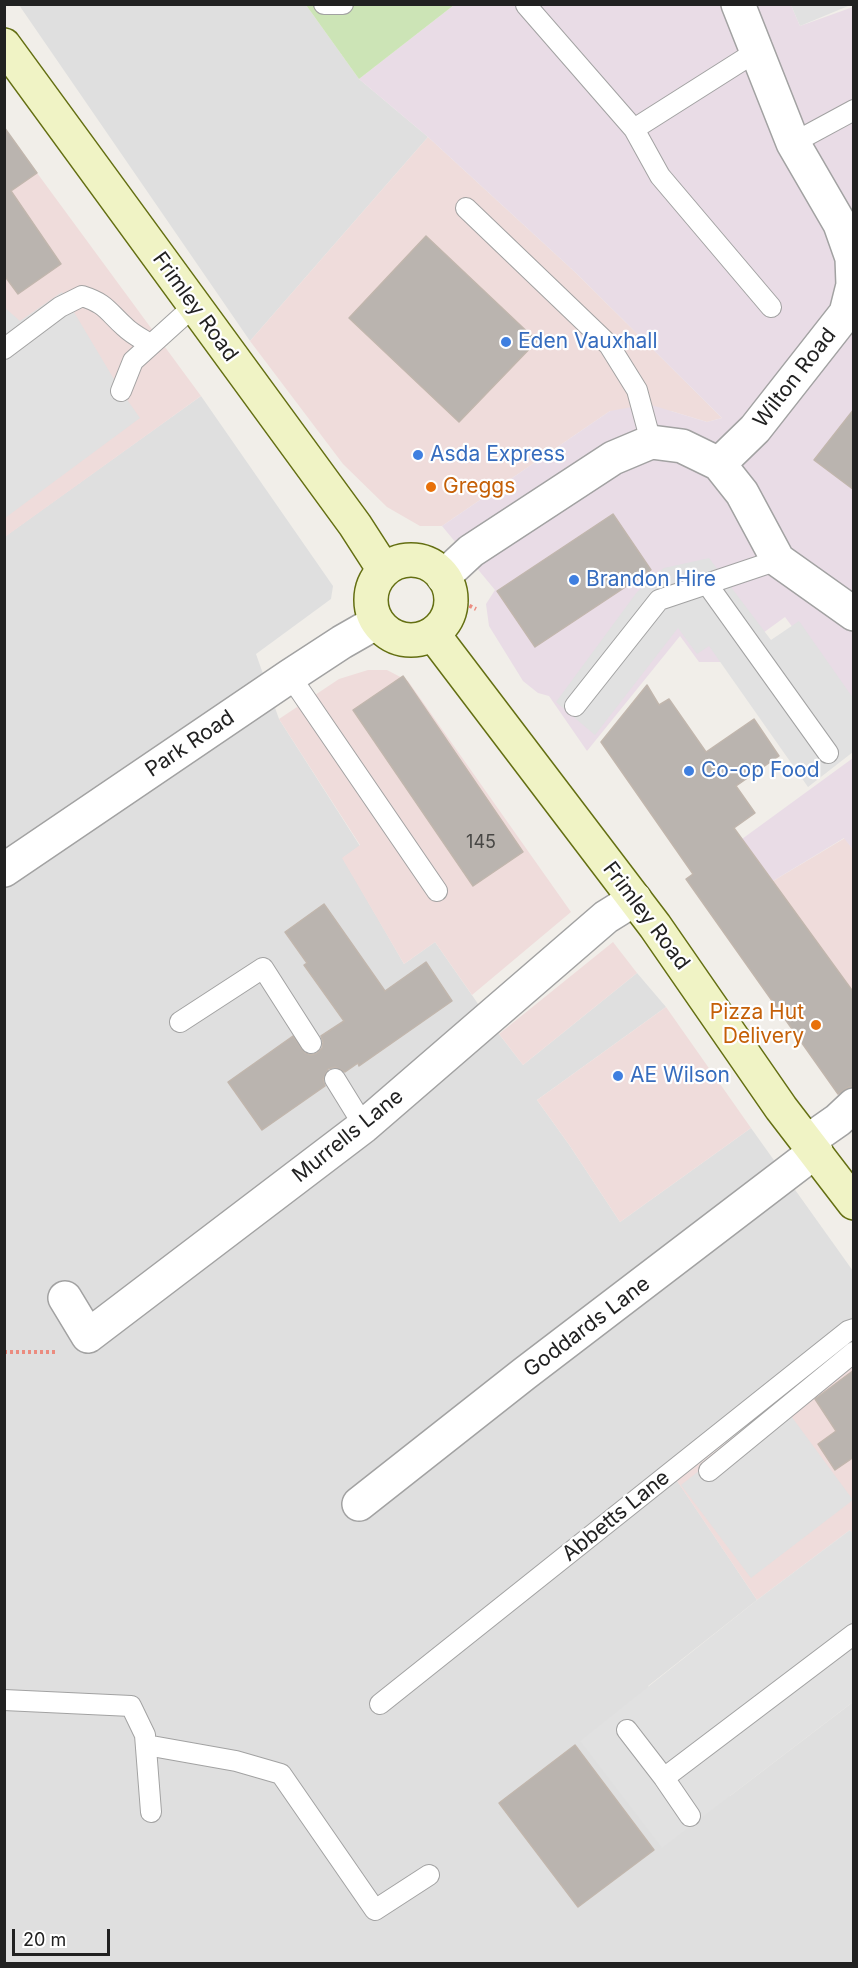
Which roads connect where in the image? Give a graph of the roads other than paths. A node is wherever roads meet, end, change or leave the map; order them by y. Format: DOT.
graph roads {
  1 [pos="324,4"];
  2 [pos="343,4"];
  3 [pos="738,4"];
  4 [pos="526,5"];
  5 [pos="4,45"];
  6 [pos="756,51"];
  7 [pos="854,110"];
  8 [pos="634,129"];
  9 [pos="793,143"];
  10 [pos="466,208"];
  11 [pos="195,305"];
  12 [pos="771,307"];
  13 [pos="150,344"];
  14 [pos="4,349"];
  15 [pos="121,391"];
  16 [pos="651,442"];
  17 [pos="719,464"];
  18 [pos="778,560"];
  19 [pos="384,570"];
  20 [pos="443,577"];
  21 [pos="707,584"];
  22 [pos="854,614"];
  23 [pos="377,622"];
  24 [pos="433,634"];
  25 [pos="290,676"];
  26 [pos="575,706"];
  27 [pos="828,753"];
  28 [pos="4,870"];
  29 [pos="437,891"];
  30 [pos="635,900"];
  31 [pos="180,1022"];
  32 [pos="312,1043"];
  33 [pos="335,1079"];
  34 [pos="854,1105"];
  35 [pos="364,1126"];
  36 [pos="812,1146"];
  37 [pos="854,1203"];
  38 [pos="65,1298"];
  39 [pos="854,1329"];
  40 [pos="854,1352"];
  41 [pos="709,1471"];
  42 [pos="359,1504"];
  43 [pos="854,1634"];
  44 [pos="4,1700"];
  45 [pos="380,1704"];
  46 [pos="627,1730"];
  47 [pos="146,1745"];
  48 [pos="664,1778"];
  49 [pos="151,1812"];
  50 [pos="690,1816"];
  51 [pos="429,1875"];
  1 -- 2 [label="lane"];
  3 -- 6 [label="street, Wilton Road"];
  4 -- 8 [label="lane"];
  5 -- 11 [label="main road, Frimley Road"];
  6 -- 8 [label="lane"];
  6 -- 9 [label="street, Wilton Road"];
  7 -- 9 [label="lane"];
  8 -- 12 [label="lane"];
  9 -- 17 [label="street, Wilton Road"];
  10 -- 16 [label="lane"];
  11 -- 13 [label="lane"];
  11 -- 19 [label="main road, Frimley Road"];
  13 -- 14 [label="lane"];
  13 -- 15 [label="lane"];
  16 -- 17 [label="street"];
  16 -- 20 [label="street"];
  17 -- 18 [label="street"];
  18 -- 21 [label="lane"];
  18 -- 22 [label="street"];
  19 -- 20 [label="main road"];
  19 -- 23 [label="main road"];
  20 -- 24 [label="main road"];
  21 -- 26 [label="lane"];
  21 -- 27 [label="lane"];
  23 -- 24 [label="main road"];
  23 -- 25 [label="street, Park Road"];
  24 -- 30 [label="main road, Frimley Road"];
  25 -- 28 [label="street, Park Road"];
  25 -- 29 [label="lane"];
  30 -- 35 [label="street, Murrells Lane"];
  30 -- 36 [label="main road, Frimley Road"];
  31 -- 32 [label="lane"];
  33 -- 35 [label="lane"];
  34 -- 36 [label="street, Goddards Lane"];
  35 -- 38 [label="street, Murrells Lane"];
  36 -- 37 [label="main road, Frimley Road"];
  36 -- 42 [label="street, Goddards Lane"];
  39 -- 45 [label="lane, Abbetts Lane"];
  40 -- 41 [label="lane"];
  43 -- 48 [label="lane"];
  44 -- 47 [label="lane"];
  46 -- 48 [label="lane"];
  47 -- 49 [label="lane"];
  47 -- 51 [label="lane"];
  48 -- 50 [label="lane"];
}
